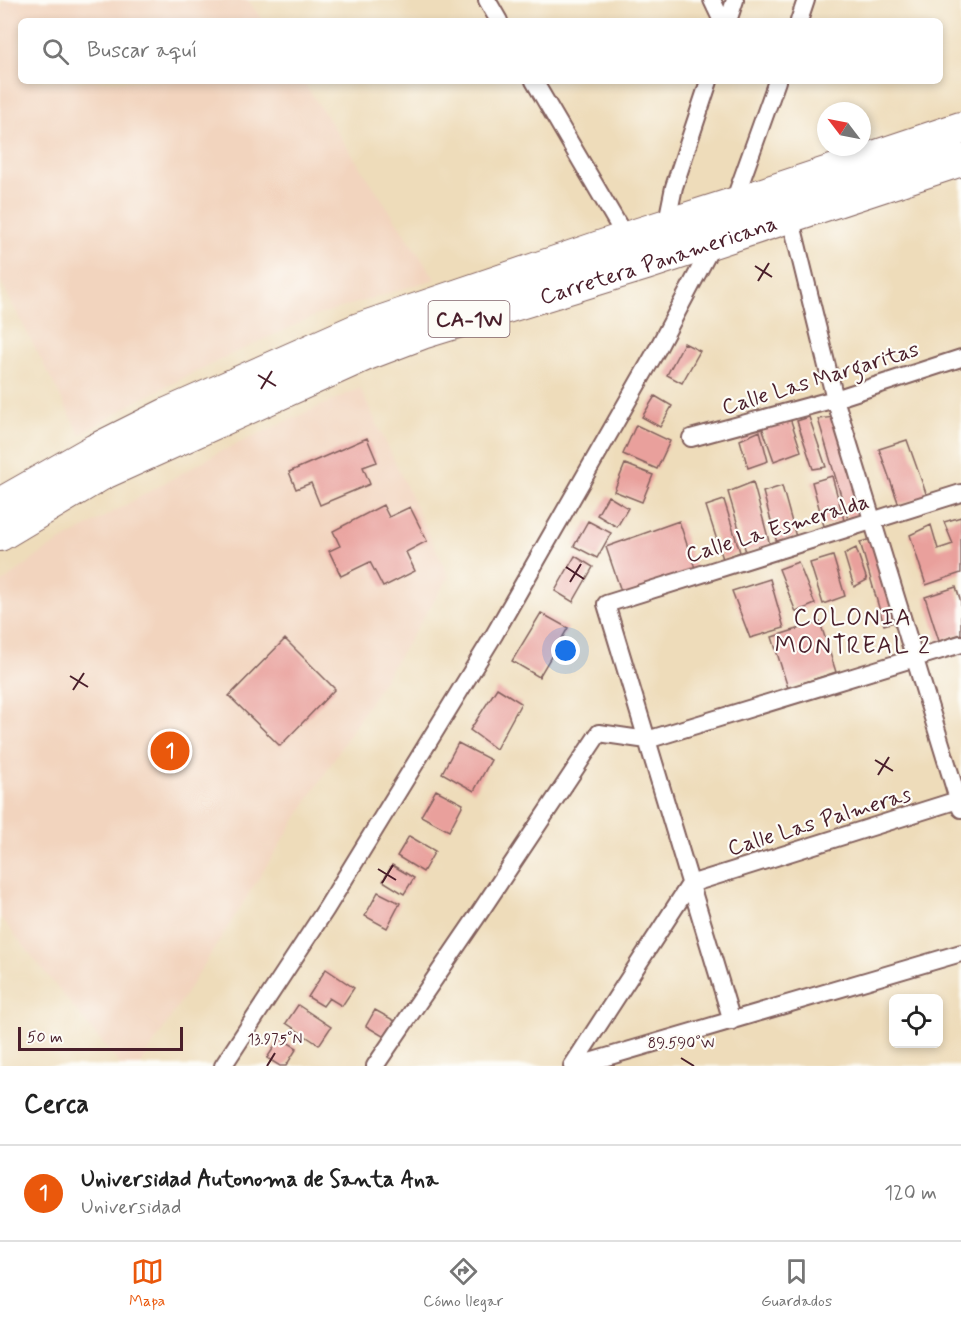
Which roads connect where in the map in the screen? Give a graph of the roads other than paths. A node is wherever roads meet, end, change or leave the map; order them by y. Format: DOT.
graph roads {
  1 [pos="487,0"];
  2 [pos="712,0"];
  3 [pos="735,0"];
  4 [pos="806,0"];
  5 [pos="497,18"];
  6 [pos="721,18"];
  7 [pos="729,18"];
  8 [pos="800,18"];
  9 [pos="536,84"];
  10 [pos="708,84"];
  11 [pos="776,84"];
  12 [pos="961,128"];
  13 [pos="961,160"];
  14 [pos="733,204"];
  15 [pos="790,216"];
  16 [pos="666,226"];
  17 [pos="626,238"];
  18 [pos="715,242"];
  19 [pos="961,358"];
  20 [pos="835,399"];
  21 [pos="692,438"];
  22 [pos="961,494"];
  23 [pos="0,504"];
  24 [pos="873,521"];
  25 [pos="0,535"];
  26 [pos="961,644"];
  27 [pos="915,658"];
  28 [pos="647,740"];
  29 [pos="960,803"];
  30 [pos="690,884"];
  31 [pos="961,953"];
  32 [pos="732,1021"];
  33 [pos="223,1066"];
  34 [pos="375,1066"];
  35 [pos="574,1066"];
  1 -- 5 [label="street"];
  2 -- 6 [label="street"];
  3 -- 7 [label="street"];
  4 -- 8 [label="street"];
  9 -- 17 [label="street"];
  10 -- 16 [label="street"];
  11 -- 14 [label="street"];
  12 -- 14 [label="highway, Carretera Panamericana / CA-1W"];
  13 -- 15 [label="highway, Carretera Panamericana / CA-1W"];
  14 -- 16 [label="highway, Carretera Panamericana / CA-1W"];
  15 -- 18 [label="highway, Carretera Panamericana / CA-1W"];
  15 -- 20 [label="street"];
  16 -- 17 [label="highway, Carretera Panamericana / CA-1W"];
  17 -- 23 [label="highway, Carretera Panamericana / CA-1W"];
  18 -- 25 [label="highway, Carretera Panamericana / CA-1W"];
  18 -- 33 [label="street"];
  19 -- 20 [label="street, Calle Las Margaritas"];
  20 -- 21 [label="street, Calle Las Margaritas"];
  20 -- 24 [label="street"];
  22 -- 24 [label="street, Calle La Esmeralda"];
  24 -- 27 [label="street"];
  24 -- 28 [label="street, Calle La Esmeralda"];
  26 -- 27 [label="street"];
  27 -- 28 [label="street"];
  27 -- 29 [label="street"];
  28 -- 30 [label="street"];
  28 -- 34 [label="street"];
  29 -- 30 [label="street, Calle Las Palmeras"];
  30 -- 32 [label="street"];
  30 -- 35 [label="street"];
  31 -- 32 [label="street"];
  32 -- 35 [label="street"];
}
